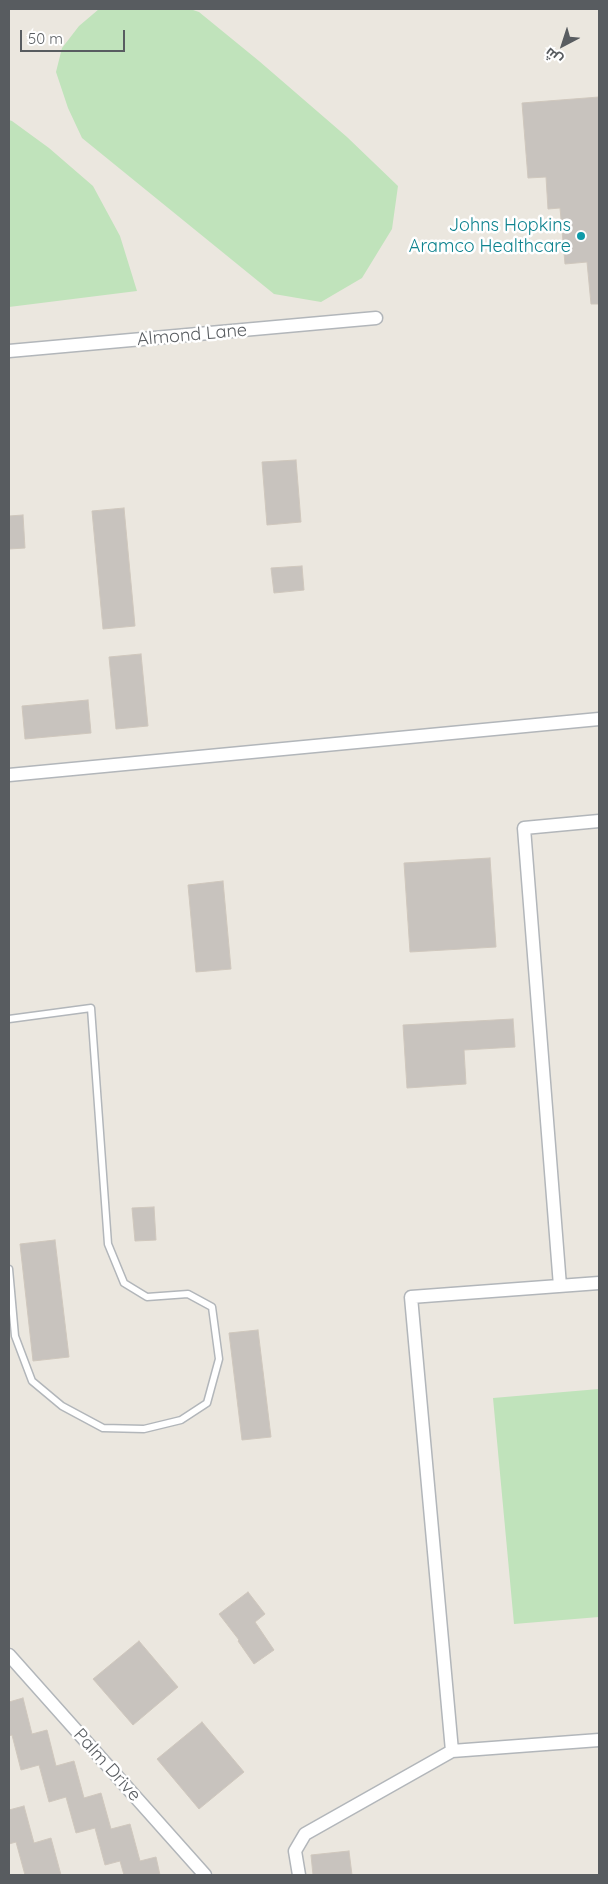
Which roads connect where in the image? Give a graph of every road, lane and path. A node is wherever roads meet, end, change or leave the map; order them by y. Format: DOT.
graph roads {
  1 [pos="376,318"];
  2 [pos="9,351"];
  3 [pos="599,719"];
  4 [pos="9,775"];
  5 [pos="599,821"];
  6 [pos="9,1019"];
  7 [pos="9,1269"];
  8 [pos="599,1283"];
  9 [pos="560,1286"];
  10 [pos="9,1655"];
  11 [pos="599,1740"];
  12 [pos="452,1751"];
  13 [pos="204,1875"];
  14 [pos="298,1875"];
  1 -- 2 [label="street, Almond Lane"];
  3 -- 4 [label="street"];
  5 -- 9 [label="street"];
  6 -- 7 [label="lane"];
  8 -- 9 [label="street"];
  9 -- 12 [label="street"];
  10 -- 13 [label="street, Palm Drive"];
  11 -- 12 [label="street"];
  12 -- 14 [label="street"];
}
